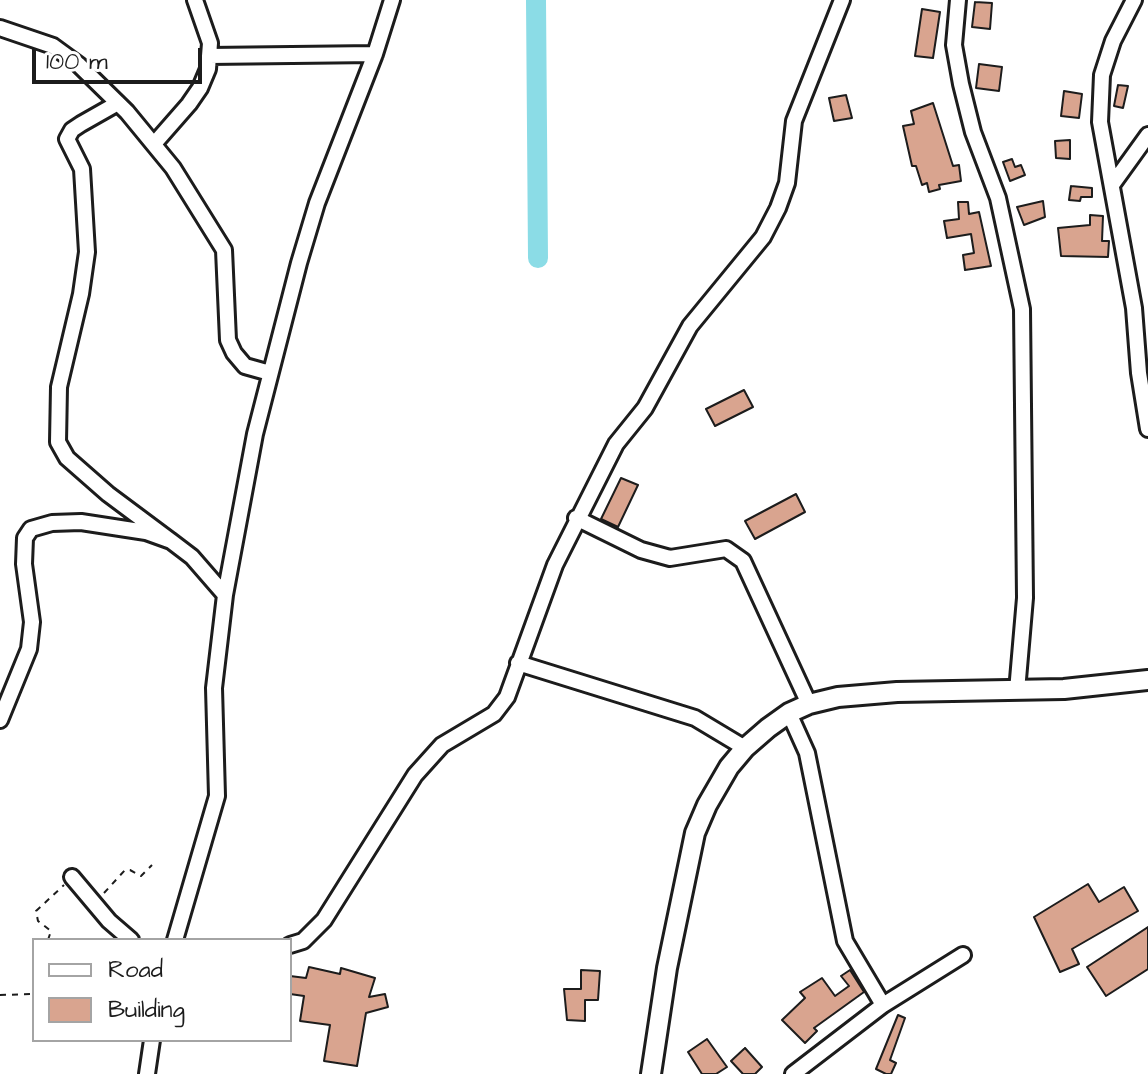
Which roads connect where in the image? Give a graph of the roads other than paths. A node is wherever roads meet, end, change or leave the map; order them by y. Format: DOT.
graph roads {
  1 [pos="195,0"];
  2 [pos="392,0"];
  3 [pos="842,0"];
  4 [pos="958,0"];
  5 [pos="1134,0"];
  6 [pos="0,28"];
  7 [pos="375,54"];
  8 [pos="209,56"];
  9 [pos="118,103"];
  10 [pos="1148,135"];
  11 [pos="154,144"];
  12 [pos="1112,185"];
  13 [pos="270,373"];
  14 [pos="1148,429"];
  15 [pos="576,518"];
  16 [pos="171,541"];
  17 [pos="225,595"];
  18 [pos="518,663"];
  19 [pos="1148,680"];
  20 [pos="1017,691"];
  21 [pos="809,704"];
  22 [pos="789,713"];
  23 [pos="0,720"];
  24 [pos="745,748"];
  25 [pos="72,877"];
  26 [pos="129,938"];
  27 [pos="176,938"];
  28 [pos="292,944"];
  29 [pos="963,955"];
  30 [pos="883,1005"];
  31 [pos="152,1042"];
  32 [pos="147,1074"];
  33 [pos="651,1074"];
  34 [pos="793,1074"];
  1 -- 8 [label="street"];
  2 -- 7 [label="street"];
  3 -- 15 [label="street"];
  4 -- 20 [label="street"];
  5 -- 12 [label="street"];
  6 -- 9 [label="street"];
  7 -- 8 [label="street"];
  7 -- 13 [label="street"];
  8 -- 11 [label="street"];
  9 -- 11 [label="street"];
  9 -- 16 [label="street"];
  10 -- 12 [label="street"];
  11 -- 13 [label="street"];
  12 -- 14 [label="street"];
  13 -- 17 [label="street"];
  15 -- 18 [label="street"];
  15 -- 21 [label="street"];
  16 -- 17 [label="street"];
  16 -- 23 [label="street"];
  17 -- 27 [label="street"];
  18 -- 24 [label="street"];
  18 -- 28 [label="street"];
  19 -- 20 [label="main road"];
  20 -- 21 [label="main road"];
  21 -- 22 [label="main road"];
  22 -- 24 [label="main road"];
  22 -- 30 [label="street"];
  24 -- 33 [label="main road"];
  25 -- 26 [label="street"];
  29 -- 30 [label="street"];
  30 -- 34 [label="street"];
  31 -- 32 [label="street"];
}
